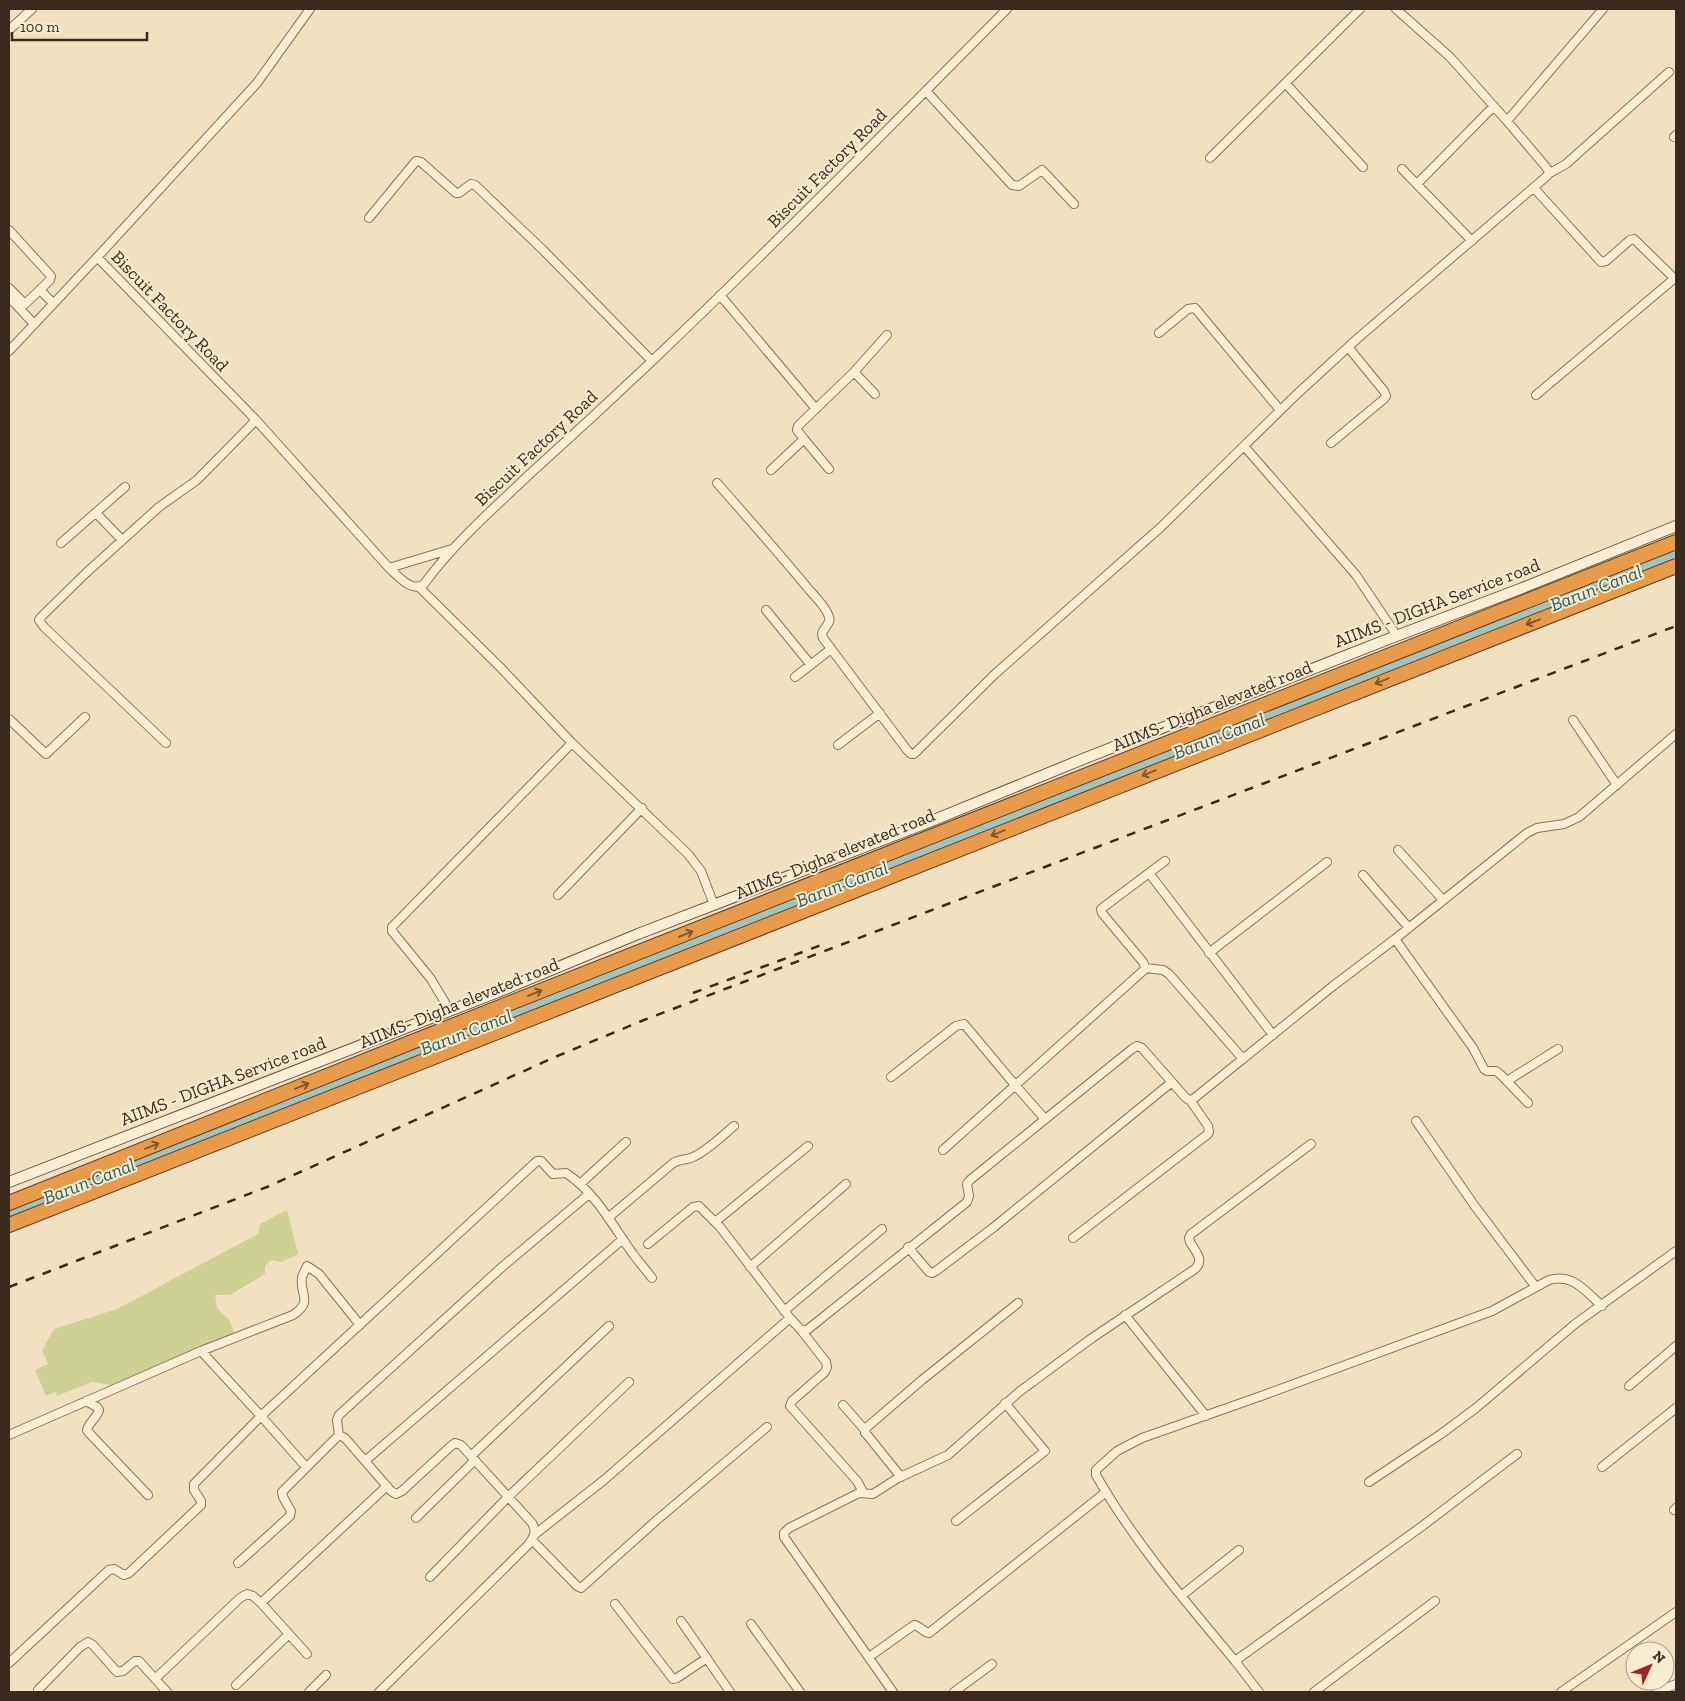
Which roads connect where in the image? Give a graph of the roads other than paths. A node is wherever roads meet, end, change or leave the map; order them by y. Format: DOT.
graph roads {
  1 [pos="32,9"];
  2 [pos="1007,9"];
  3 [pos="1360,9"];
  4 [pos="1396,9"];
  5 [pos="1603,9"];
  6 [pos="308,10"];
  7 [pos="9,30"];
  8 [pos="1669,72"];
  9 [pos="1286,84"];
  10 [pos="926,91"];
  11 [pos="1494,106"];
  12 [pos="1507,121"];
  13 [pos="1210,158"];
  14 [pos="1363,167"];
  15 [pos="1402,168"];
  16 [pos="1548,174"];
  17 [pos="1417,184"];
  18 [pos="1534,188"];
  19 [pos="1074,204"];
  20 [pos="369,218"];
  21 [pos="9,230"];
  22 [pos="1472,241"];
  23 [pos="97,257"];
  24 [pos="1676,279"];
  25 [pos="9,288"];
  26 [pos="40,290"];
  27 [pos="720,295"];
  28 [pos="9,297"];
  29 [pos="53,304"];
  30 [pos="34,324"];
  31 [pos="1159,333"];
  32 [pos="887,336"];
  33 [pos="1348,347"];
  34 [pos="9,351"];
  35 [pos="652,361"];
  36 [pos="854,372"];
  37 [pos="875,394"];
  38 [pos="1536,395"];
  39 [pos="816,409"];
  40 [pos="1280,410"];
  41 [pos="256,420"];
  42 [pos="804,439"];
  43 [pos="1331,443"];
  44 [pos="1244,446"];
  45 [pos="771,470"];
  46 [pos="830,470"];
  47 [pos="717,483"];
  48 [pos="125,487"];
  49 [pos="96,512"];
  50 [pos="1676,526"];
  51 [pos="122,540"];
  52 [pos="1676,542"];
  53 [pos="61,543"];
  54 [pos="452,549"];
  55 [pos="1676,566"];
  56 [pos="389,568"];
  57 [pos="420,588"];
  58 [pos="766,610"];
  59 [pos="1397,636"];
  60 [pos="831,649"];
  61 [pos="811,665"];
  62 [pos="795,677"];
  63 [pos="880,713"];
  64 [pos="85,717"];
  65 [pos="9,719"];
  66 [pos="1573,720"];
  67 [pos="1676,734"];
  68 [pos="166,742"];
  69 [pos="572,743"];
  70 [pos="838,745"];
  71 [pos="1617,785"];
  72 [pos="642,808"];
  73 [pos="1398,850"];
  74 [pos="1165,861"];
  75 [pos="1327,862"];
  76 [pos="1149,873"];
  77 [pos="1363,875"];
  78 [pos="558,895"];
  79 [pos="1444,900"];
  80 [pos="714,905"];
  81 [pos="1409,928"];
  82 [pos="1395,940"];
  83 [pos="1209,953"];
  84 [pos="1145,968"];
  85 [pos="450,1011"];
  86 [pos="1273,1035"];
  87 [pos="1558,1049"];
  88 [pos="1243,1059"];
  89 [pos="891,1076"];
  90 [pos="1507,1081"];
  91 [pos="1172,1082"];
  92 [pos="1014,1085"];
  93 [pos="1190,1100"];
  94 [pos="1528,1103"];
  95 [pos="1045,1119"];
  96 [pos="1416,1121"];
  97 [pos="734,1126"];
  98 [pos="626,1142"];
  99 [pos="1311,1144"];
  100 [pos="808,1146"];
  101 [pos="943,1150"];
  102 [pos="9,1182"];
  103 [pos="580,1184"];
  104 [pos="846,1184"];
  105 [pos="589,1194"];
  106 [pos="9,1203"];
  107 [pos="608,1218"];
  108 [pos="715,1222"];
  109 [pos="9,1225"];
  110 [pos="882,1229"];
  111 [pos="1073,1238"];
  112 [pos="623,1239"];
  113 [pos="648,1244"];
  114 [pos="908,1247"];
  115 [pos="1676,1250"];
  116 [pos="750,1267"];
  117 [pos="652,1278"];
  118 [pos="1535,1286"];
  119 [pos="1018,1303"];
  120 [pos="1602,1306"];
  121 [pos="784,1310"];
  122 [pos="1125,1315"];
  123 [pos="790,1318"];
  124 [pos="360,1325"];
  125 [pos="609,1326"];
  126 [pos="801,1330"];
  127 [pos="1676,1346"];
  128 [pos="201,1352"];
  129 [pos="629,1382"];
  130 [pos="1629,1386"];
  131 [pos="86,1401"];
  132 [pos="1005,1403"];
  133 [pos="842,1405"];
  134 [pos="1676,1408"];
  135 [pos="261,1416"];
  136 [pos="1206,1416"];
  137 [pos="767,1427"];
  138 [pos="865,1430"];
  139 [pos="9,1435"];
  140 [pos="339,1435"];
  141 [pos="1517,1454"];
  142 [pos="473,1458"];
  143 [pos="365,1462"];
  144 [pos="1602,1466"];
  145 [pos="306,1468"];
  146 [pos="901,1477"];
  147 [pos="1369,1482"];
  148 [pos="387,1486"];
  149 [pos="864,1492"];
  150 [pos="1106,1492"];
  151 [pos="148,1494"];
  152 [pos="508,1497"];
  153 [pos="416,1518"];
  154 [pos="956,1521"];
  155 [pos="533,1537"];
  156 [pos="1239,1550"];
  157 [pos="238,1563"];
  158 [pos="430,1577"];
  159 [pos="1181,1596"];
  160 [pos="1436,1601"];
  161 [pos="261,1603"];
  162 [pos="616,1604"];
  163 [pos="1676,1612"];
  164 [pos="681,1621"];
  165 [pos="751,1624"];
  166 [pos="289,1634"];
  167 [pos="307,1654"];
  168 [pos="869,1657"];
  169 [pos="707,1658"];
  170 [pos="1235,1661"];
  171 [pos="9,1663"];
  172 [pos="992,1664"];
  173 [pos="326,1675"];
  174 [pos="156,1678"];
  175 [pos="1676,1684"];
  176 [pos="236,1685"];
  177 [pos="38,1690"];
  178 [pos="168,1692"];
  179 [pos="309,1692"];
  180 [pos="379,1692"];
  181 [pos="730,1692"];
  182 [pos="800,1692"];
  183 [pos="894,1692"];
  184 [pos="954,1692"];
  185 [pos="1259,1692"];
  186 [pos="1314,1692"];
  187 [pos="1561,1692"];
  188 [pos="1657,1692"];
  1 -- 7 [label="street"];
  2 -- 10 [label="street, Biscuit Factory Road"];
  3 -- 9 [label="street"];
  4 -- 11 [label="street"];
  5 -- 12 [label="street"];
  6 -- 23 [label="street"];
  8 -- 16 [label="street"];
  9 -- 13 [label="street"];
  9 -- 14 [label="street"];
  10 -- 19 [label="street"];
  10 -- 27 [label="street, Biscuit Factory Road"];
  11 -- 12 [label="street"];
  11 -- 17 [label="street"];
  12 -- 16 [label="street"];
  15 -- 17 [label="street"];
  16 -- 18 [label="street"];
  17 -- 22 [label="street"];
  18 -- 22 [label="street"];
  18 -- 24 [label="street"];
  20 -- 35 [label="street"];
  21 -- 26 [label="street"];
  22 -- 33 [label="street"];
  23 -- 29 [label="street"];
  23 -- 41 [label="street, Biscuit Factory Road"];
  24 -- 38 [label="street"];
  25 -- 26 [label="street"];
  26 -- 29 [label="street"];
  27 -- 35 [label="street, Biscuit Factory Road"];
  27 -- 39 [label="street"];
  28 -- 30 [label="street"];
  29 -- 30 [label="street"];
  30 -- 34 [label="street"];
  31 -- 40 [label="street"];
  32 -- 36 [label="street"];
  33 -- 40 [label="street"];
  33 -- 43 [label="street"];
  35 -- 54 [label="street, Biscuit Factory Road"];
  36 -- 37 [label="street"];
  36 -- 39 [label="street"];
  39 -- 42 [label="street"];
  40 -- 44 [label="street"];
  41 -- 51 [label="street"];
  41 -- 56 [label="street, Biscuit Factory Road"];
  42 -- 45 [label="street"];
  42 -- 46 [label="street"];
  44 -- 59 [label="street"];
  44 -- 63 [label="street"];
  47 -- 60 [label="street"];
  48 -- 49 [label="street"];
  49 -- 51 [label="street"];
  49 -- 53 [label="street"];
  50 -- 59 [label="main road, AIIMS - DIGHA Service road"];
  51 -- 68 [label="street"];
  106 -- 52 [label="highway, AIIMS- Digha elevated road, one-way"];
  54 -- 56 [label="street"];
  54 -- 57 [label="street, Biscuit Factory Road"];
  55 -- 109 [label="highway, one-way"];
  56 -- 57 [label="street, Biscuit Factory Road"];
  57 -- 69 [label="street"];
  58 -- 61 [label="street"];
  59 -- 80 [label="main road, AIIMS - DIGHA Service road"];
  60 -- 61 [label="street"];
  60 -- 63 [label="street"];
  61 -- 62 [label="street"];
  63 -- 70 [label="street"];
  64 -- 65 [label="street"];
  66 -- 71 [label="street"];
  67 -- 71 [label="street"];
  69 -- 72 [label="street"];
  69 -- 85 [label="street"];
  71 -- 79 [label="street"];
  72 -- 78 [label="street"];
  72 -- 80 [label="street"];
  73 -- 79 [label="street"];
  74 -- 76 [label="street"];
  75 -- 83 [label="street"];
  76 -- 83 [label="street"];
  76 -- 84 [label="street"];
  77 -- 81 [label="street"];
  79 -- 81 [label="street"];
  80 -- 85 [label="main road, AIIMS - DIGHA Service road"];
  81 -- 82 [label="street"];
  82 -- 86 [label="street"];
  82 -- 90 [label="street"];
  83 -- 86 [label="street"];
  84 -- 88 [label="street"];
  84 -- 92 [label="street"];
  85 -- 102 [label="main road, AIIMS - DIGHA Service road"];
  86 -- 88 [label="street"];
  87 -- 90 [label="street"];
  88 -- 93 [label="street"];
  89 -- 92 [label="street"];
  90 -- 94 [label="street"];
  91 -- 93 [label="street"];
  91 -- 95 [label="street"];
  91 -- 114 [label="street"];
  92 -- 95 [label="street"];
  92 -- 101 [label="street"];
  93 -- 111 [label="street"];
  95 -- 114 [label="street"];
  96 -- 118 [label="street"];
  97 -- 107 [label="street"];
  98 -- 103 [label="street"];
  99 -- 122 [label="street"];
  100 -- 108 [label="street"];
  103 -- 105 [label="street"];
  103 -- 124 [label="street"];
  104 -- 116 [label="street"];
  105 -- 107 [label="street"];
  105 -- 140 [label="street"];
  107 -- 112 [label="street"];
  108 -- 113 [label="street"];
  108 -- 116 [label="street"];
  110 -- 121 [label="street"];
  112 -- 117 [label="street"];
  112 -- 143 [label="street"];
  114 -- 126 [label="street"];
  115 -- 120 [label="street"];
  116 -- 121 [label="street"];
  118 -- 120 [label="street"];
  118 -- 136 [label="street"];
  119 -- 138 [label="street"];
  120 -- 147 [label="street"];
  121 -- 123 [label="street"];
  122 -- 132 [label="street"];
  122 -- 136 [label="street"];
  123 -- 126 [label="street"];
  123 -- 155 [label="street"];
  124 -- 128 [label="street"];
  124 -- 135 [label="street"];
  125 -- 142 [label="street"];
  126 -- 149 [label="street"];
  127 -- 130 [label="street"];
  128 -- 131 [label="street"];
  128 -- 135 [label="street"];
  129 -- 152 [label="street"];
  131 -- 139 [label="street"];
  131 -- 151 [label="street"];
  132 -- 146 [label="street"];
  132 -- 154 [label="street"];
  133 -- 138 [label="street"];
  134 -- 144 [label="street"];
  135 -- 145 [label="street"];
  135 -- 171 [label="street"];
  136 -- 150 [label="street"];
  137 -- 155 [label="street"];
  138 -- 146 [label="street"];
  140 -- 143 [label="street"];
  140 -- 145 [label="street"];
  141 -- 170 [label="street"];
  142 -- 148 [label="street"];
  142 -- 152 [label="street"];
  142 -- 153 [label="street"];
  143 -- 148 [label="street"];
  145 -- 157 [label="street"];
  146 -- 149 [label="street"];
  148 -- 161 [label="street"];
  149 -- 168 [label="street"];
  150 -- 159 [label="street"];
  150 -- 168 [label="street"];
  152 -- 155 [label="street"];
  152 -- 158 [label="street"];
  155 -- 180 [label="street"];
  156 -- 159 [label="street"];
  159 -- 170 [label="street"];
  160 -- 186 [label="street"];
  161 -- 166 [label="street"];
  161 -- 174 [label="street"];
  162 -- 169 [label="street"];
  163 -- 187 [label="street"];
  164 -- 169 [label="street"];
  165 -- 182 [label="street"];
  166 -- 167 [label="street"];
  166 -- 176 [label="street"];
  168 -- 183 [label="street"];
  169 -- 181 [label="street"];
  170 -- 185 [label="street"];
  172 -- 184 [label="street"];
  173 -- 179 [label="street"];
  174 -- 177 [label="street"];
  174 -- 178 [label="street"];
  175 -- 188 [label="street"];
}
